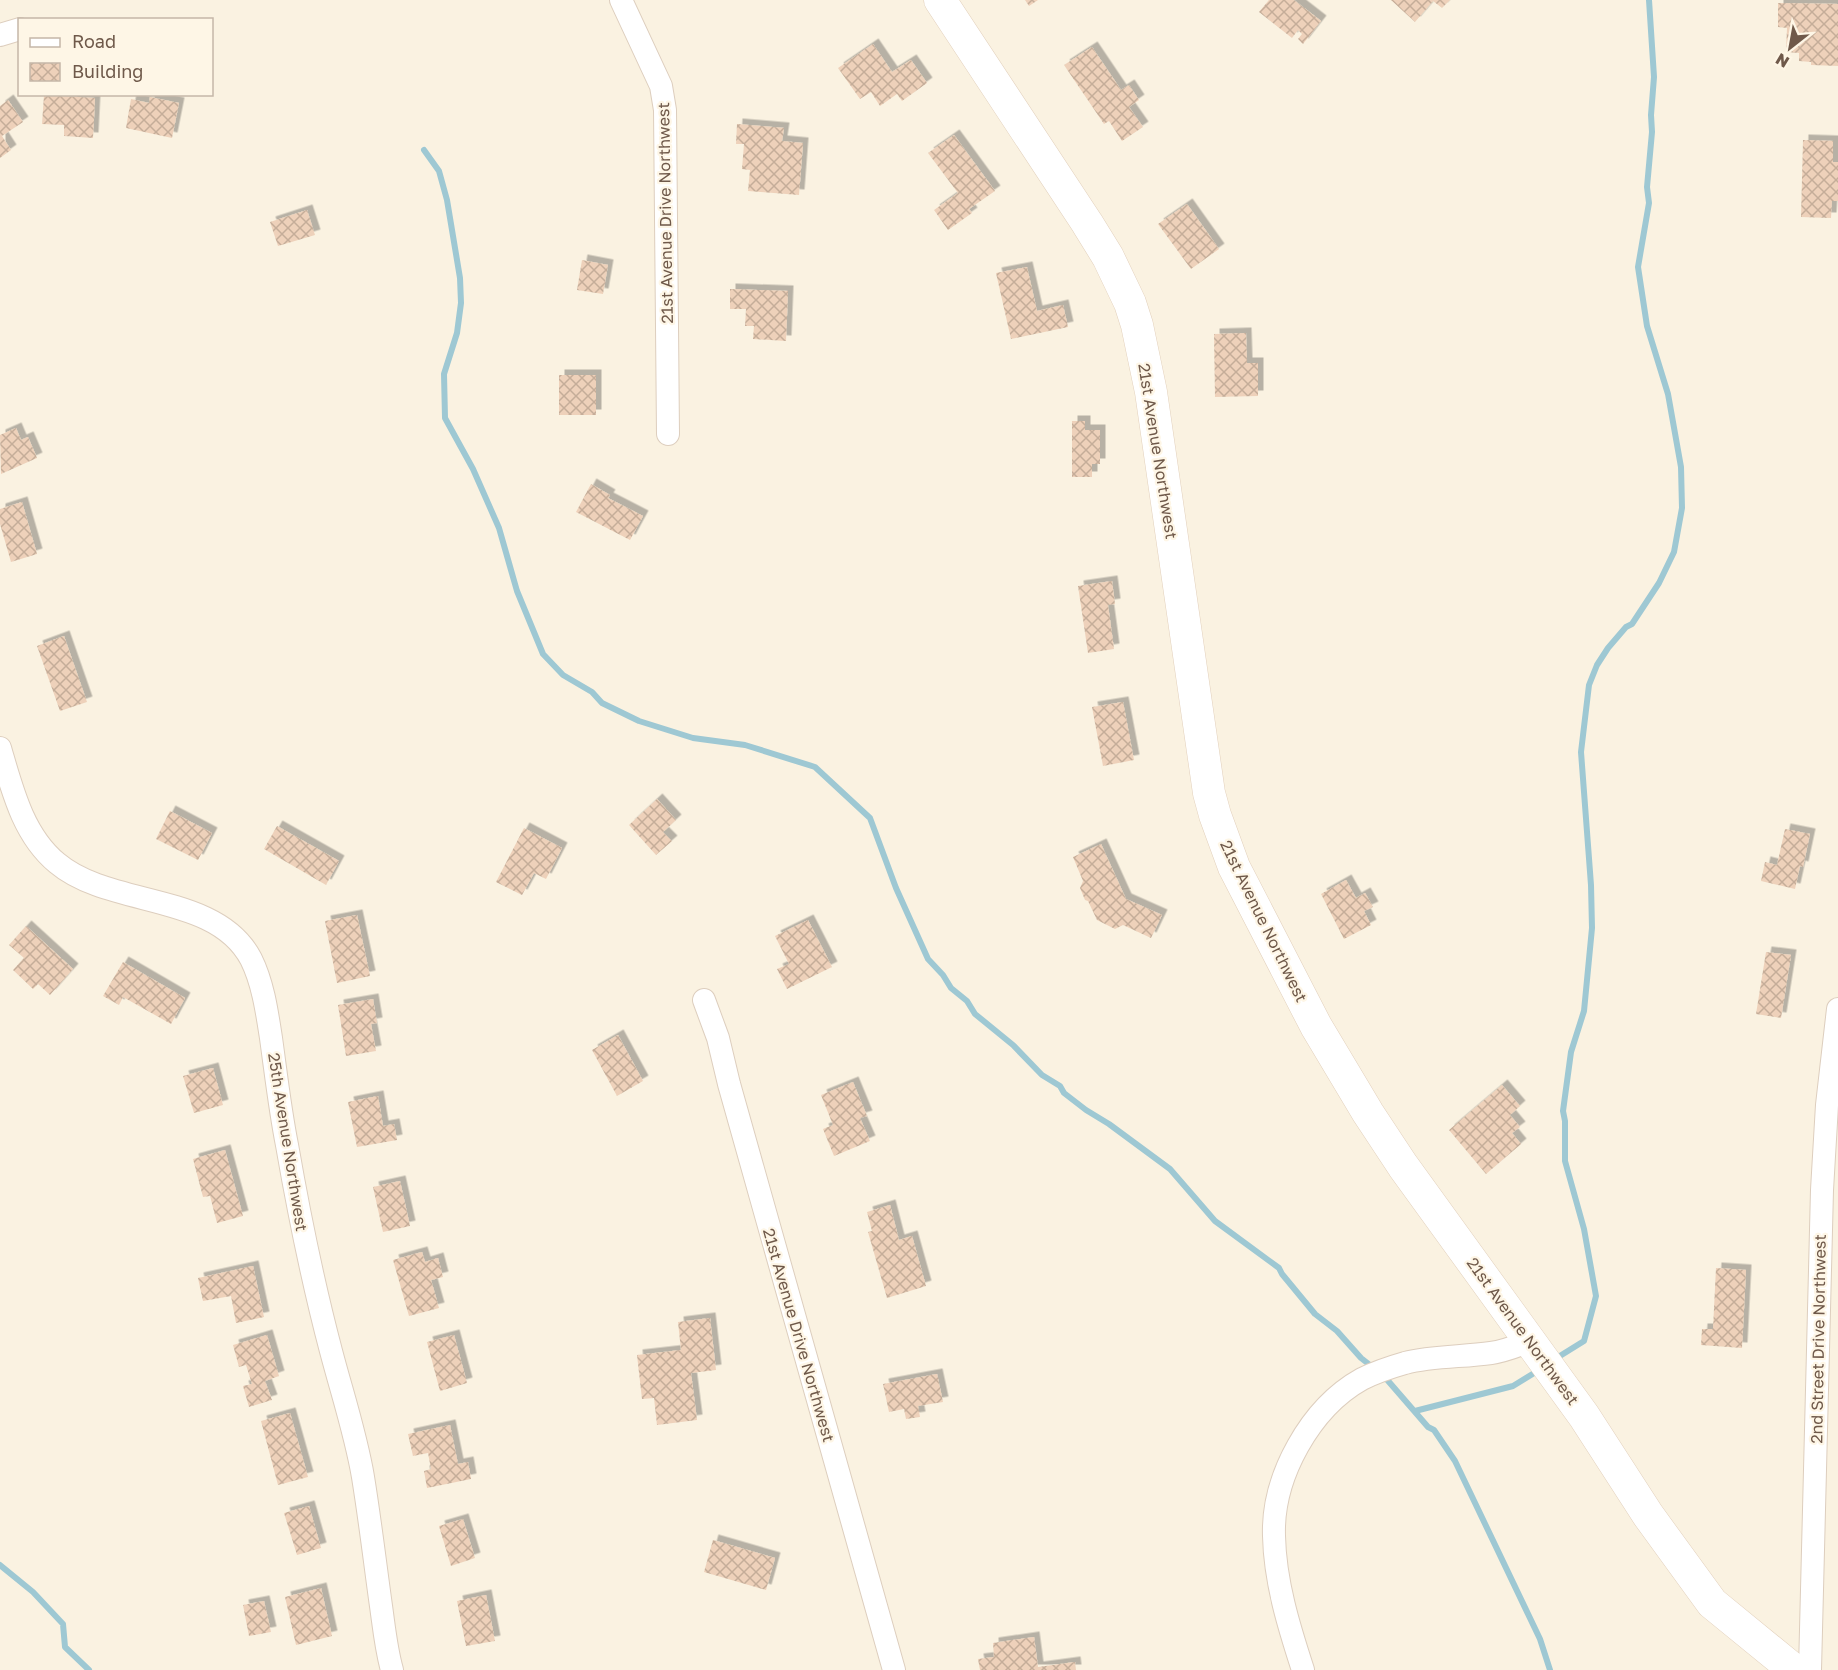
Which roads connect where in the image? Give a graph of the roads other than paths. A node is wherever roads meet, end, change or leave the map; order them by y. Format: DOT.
graph roads {
  1 [pos="621,0"];
  2 [pos="940,0"];
  3 [pos="18,30"];
  4 [pos="0,35"];
  5 [pos="668,434"];
  6 [pos="0,748"];
  7 [pos="704,1000"];
  8 [pos="1838,1009"];
  9 [pos="1530,1341"];
  10 [pos="392,1670"];
  11 [pos="894,1670"];
  12 [pos="1303,1670"];
  13 [pos="1794,1670"];
  14 [pos="1810,1670"];
  1 -- 5 [label="street, 21st Avenue Drive Northwest"];
  2 -- 9 [label="street, 21st Avenue Northwest"];
  3 -- 4 [label="street"];
  6 -- 10 [label="street, 25th Avenue Northwest"];
  7 -- 11 [label="street, 21st Avenue Drive Northwest"];
  8 -- 14 [label="street, 2nd Street Drive Northwest"];
  9 -- 12 [label="street"];
  9 -- 13 [label="street, 21st Avenue Northwest"];
}
